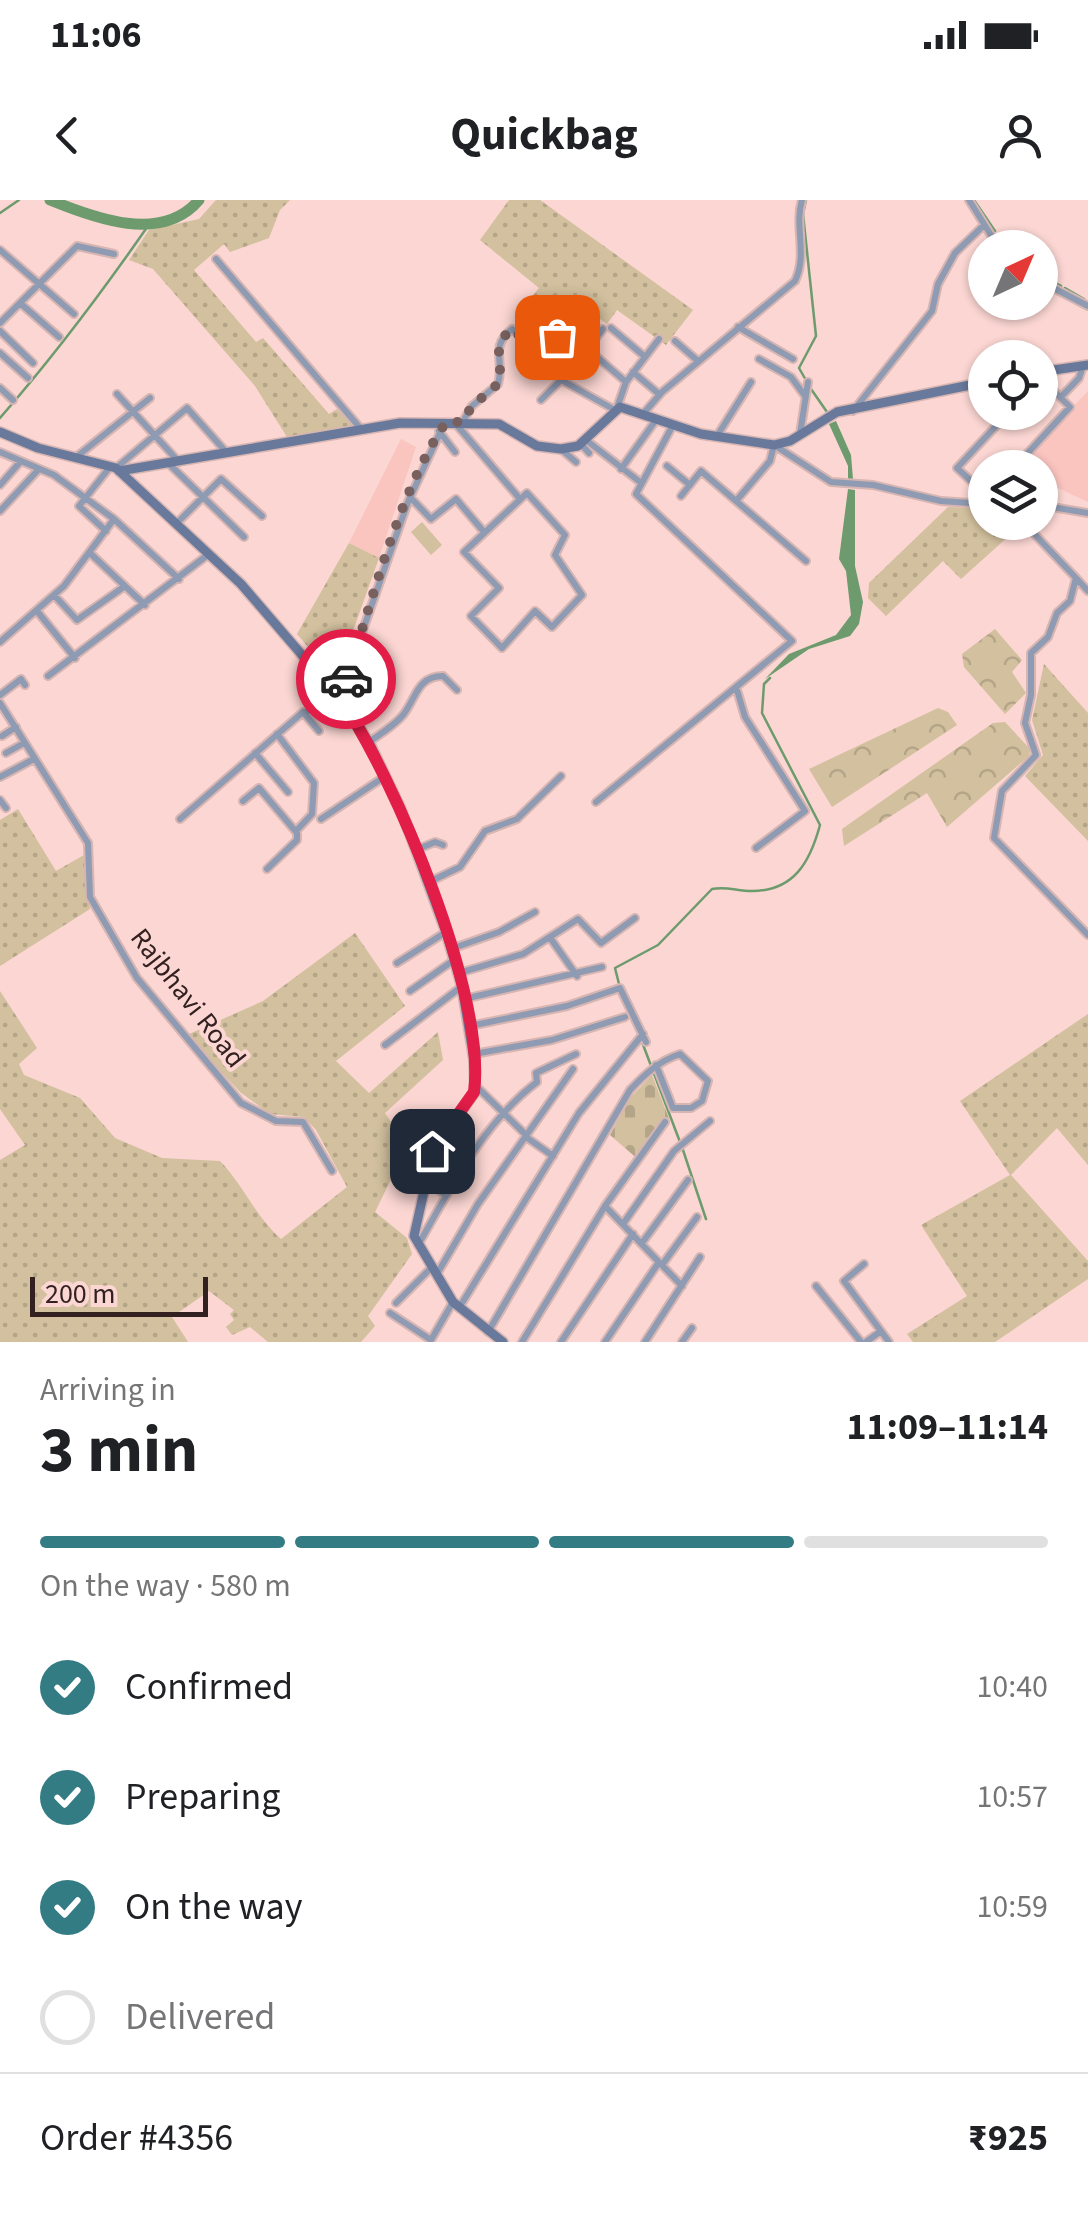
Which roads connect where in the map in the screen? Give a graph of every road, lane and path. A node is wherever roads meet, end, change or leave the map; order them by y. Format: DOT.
graph roads {
  1 [pos="802,200"];
  2 [pos="969,200"];
  3 [pos="984,226"];
  4 [pos="987,230"];
  5 [pos="0,250"];
  6 [pos="114,254"];
  7 [pos="216,259"];
  8 [pos="39,283"];
  9 [pos="1058,291"];
  10 [pos="20,302"];
  11 [pos="1088,306"];
  12 [pos="74,314"];
  13 [pos="580,317"];
  14 [pos="0,322"];
  15 [pos="738,326"];
  16 [pos="0,331"];
  17 [pos="560,336"];
  18 [pos="59,337"];
  19 [pos="659,339"];
  20 [pos="675,341"];
  21 [pos="590,351"];
  22 [pos="0,352"];
  23 [pos="540,354"];
  24 [pos="645,356"];
  25 [pos="759,359"];
  26 [pos="793,359"];
  27 [pos="698,362"];
  28 [pos="34,363"];
  29 [pos="1086,365"];
  30 [pos="1058,369"];
  31 [pos="633,372"];
  32 [pos="28,378"];
  33 [pos="560,380"];
  34 [pos="626,382"];
  35 [pos="752,382"];
  36 [pos="968,386"];
  37 [pos="0,388"];
  38 [pos="117,394"];
  39 [pos="659,394"];
  40 [pos="1058,394"];
  41 [pos="1061,397"];
  42 [pos="150,398"];
  43 [pos="12,400"];
  44 [pos="541,400"];
  45 [pos="616,409"];
  46 [pos="133,412"];
  47 [pos="852,412"];
  48 [pos="643,414"];
  49 [pos="656,420"];
  50 [pos="450,425"];
  51 [pos="673,425"];
  52 [pos="362,430"];
  53 [pos="992,430"];
  54 [pos="0,432"];
  55 [pos="800,435"];
  56 [pos="156,436"];
  57 [pos="717,437"];
  58 [pos="583,442"];
  59 [pos="774,445"];
  60 [pos="561,449"];
  61 [pos="974,450"];
  62 [pos="1031,450"];
  63 [pos="0,452"];
  64 [pos="456,452"];
  65 [pos="589,453"];
  66 [pos="227,454"];
  67 [pos="968,456"];
  68 [pos="74,458"];
  69 [pos="21,461"];
  70 [pos="173,462"];
  71 [pos="576,462"];
  72 [pos="667,466"];
  73 [pos="39,469"];
  74 [pos="115,469"];
  75 [pos="622,469"];
  76 [pos="968,478"];
  77 [pos="640,482"];
  78 [pos="0,485"];
  79 [pos="690,485"];
  80 [pos="85,496"];
  81 [pos="680,496"];
  82 [pos="410,497"];
  83 [pos="202,498"];
  84 [pos="520,499"];
  85 [pos="736,500"];
  86 [pos="968,503"];
  87 [pos="1058,508"];
  88 [pos="0,511"];
  89 [pos="1088,512"];
  90 [pos="262,516"];
  91 [pos="114,519"];
  92 [pos="176,524"];
  93 [pos="106,532"];
  94 [pos="484,532"];
  95 [pos="244,537"];
  96 [pos="1040,540"];
  97 [pos="91,554"];
  98 [pos="209,554"];
  99 [pos="806,561"];
  100 [pos="1076,578"];
  101 [pos="179,579"];
  102 [pos="125,586"];
  103 [pos="1088,591"];
  104 [pos="54,596"];
  105 [pos="146,606"];
  106 [pos="37,610"];
  107 [pos="0,642"];
  108 [pos="74,658"];
  109 [pos="48,676"];
  110 [pos="26,685"];
  111 [pos="331,688"];
  112 [pos="457,690"];
  113 [pos="738,690"];
  114 [pos="0,695"];
  115 [pos="340,698"];
  116 [pos="1,708"];
  117 [pos="304,714"];
  118 [pos="16,727"];
  119 [pos="319,732"];
  120 [pos="278,734"];
  121 [pos="2,736"];
  122 [pos="369,742"];
  123 [pos="24,743"];
  124 [pos="6,753"];
  125 [pos="255,753"];
  126 [pos="34,758"];
  127 [pos="561,776"];
  128 [pos="0,777"];
  129 [pos="384,777"];
  130 [pos="288,792"];
  131 [pos="242,801"];
  132 [pos="596,802"];
  133 [pos="180,818"];
  134 [pos="321,820"];
  135 [pos="296,831"];
  136 [pos="443,845"];
  137 [pos="756,848"];
  138 [pos="416,850"];
  139 [pos="267,869"];
  140 [pos="427,883"];
  141 [pos="534,912"];
  142 [pos="635,918"];
  143 [pos="446,932"];
  144 [pos="1088,935"];
  145 [pos="551,940"];
  146 [pos="453,955"];
  147 [pos="397,963"];
  148 [pos="602,968"];
  149 [pos="459,973"];
  150 [pos="577,976"];
  151 [pos="462,987"];
  152 [pos="410,991"];
  153 [pos="464,998"];
  154 [pos="625,1017"];
  155 [pos="470,1026"];
  156 [pos="385,1046"];
  157 [pos="474,1054"];
  158 [pos="576,1054"];
  159 [pos="656,1065"];
  160 [pos="573,1068"];
  161 [pos="476,1085"];
  162 [pos="503,1114"];
  163 [pos="710,1121"];
  164 [pos="665,1122"];
  165 [pos="526,1136"];
  166 [pos="553,1156"];
  167 [pos="332,1171"];
  168 [pos="423,1180"];
  169 [pos="688,1180"];
  170 [pos="446,1195"];
  171 [pos="604,1206"];
  172 [pos="697,1216"];
  173 [pos="622,1224"];
  174 [pos="633,1234"];
  175 [pos="642,1243"];
  176 [pos="417,1246"];
  177 [pos="700,1257"];
  178 [pos="660,1263"];
  179 [pos="864,1264"];
  180 [pos="434,1272"];
  181 [pos="682,1286"];
  182 [pos="816,1286"];
  183 [pos="396,1302"];
  184 [pos="456,1305"];
  185 [pos="390,1313"];
  186 [pos="692,1328"];
  187 [pos="882,1331"];
  188 [pos="487,1332"];
  189 [pos="430,1341"];
  190 [pos="503,1342"];
  191 [pos="522,1342"];
  192 [pos="562,1342"];
  193 [pos="606,1342"];
  194 [pos="645,1342"];
  195 [pos="682,1342"];
  196 [pos="864,1342"];
  197 [pos="890,1342"];
  1 -- 15 [label="street"];
  2 -- 3 [label="street"];
  3 -- 4 [label="street"];
  3 -- 47 [label="street"];
  5 -- 8 [label="street"];
  6 -- 8 [label="street"];
  7 -- 52 [label="street"];
  8 -- 10 [label="street"];
  8 -- 12 [label="street"];
  9 -- 11 [label="street"];
  10 -- 14 [label="street"];
  10 -- 18 [label="street"];
  13 -- 17 [label="street"];
  15 -- 26 [label="street"];
  15 -- 27 [label="street"];
  16 -- 28 [label="street"];
  17 -- 23 [label="street"];
  17 -- 24 [label="street"];
  19 -- 24 [label="street"];
  20 -- 27 [label="street"];
  21 -- 34 [label="street"];
  22 -- 32 [label="street"];
  23 -- 33 [label="street"];
  23 -- 50 [label="street"];
  24 -- 31 [label="street"];
  25 -- 55 [label="street"];
  27 -- 39 [label="street"];
  29 -- 30 [label="street"];
  29 -- 41 [label="street"];
  31 -- 34 [label="street"];
  31 -- 39 [label="street"];
  33 -- 44 [label="street"];
  33 -- 45 [label="street"];
  34 -- 45 [label="street"];
  35 -- 57 [label="street"];
  36 -- 47 [label="street"];
  37 -- 43 [label="street"];
  38 -- 46 [label="street"];
  39 -- 48 [label="street"];
  40 -- 41 [label="street"];
  41 -- 62 [label="street"];
  42 -- 46 [label="street"];
  45 -- 48 [label="street"];
  45 -- 58 [label="street"];
  46 -- 56 [label="street"];
  46 -- 68 [label="street"];
  47 -- 55 [label="street"];
  48 -- 49 [label="street"];
  49 -- 51 [label="street"];
  49 -- 75 [label="street"];
  50 -- 52 [label="street"];
  50 -- 60 [label="street"];
  50 -- 64 [label="street"];
  50 -- 82 [label="street"];
  50 -- 84 [label="street"];
  51 -- 57 [label="street"];
  51 -- 77 [label="street"];
  52 -- 66 [label="street"];
  53 -- 61 [label="street"];
  54 -- 68 [label="street"];
  55 -- 59 [label="street"];
  56 -- 66 [label="street"];
  56 -- 70 [label="street"];
  56 -- 74 [label="street"];
  57 -- 59 [label="street"];
  58 -- 60 [label="street"];
  58 -- 65 [label="street"];
  58 -- 75 [label="street"];
  59 -- 85 [label="street"];
  59 -- 86 [label="street"];
  60 -- 71 [label="street"];
  63 -- 69 [label="street"];
  66 -- 70 [label="street"];
  67 -- 76 [label="street"];
  68 -- 74 [label="street"];
  69 -- 73 [label="street"];
  69 -- 78 [label="street"];
  70 -- 74 [label="street"];
  70 -- 83 [label="street"];
  72 -- 79 [label="street"];
  73 -- 80 [label="street"];
  73 -- 88 [label="street"];
  74 -- 80 [label="street"];
  74 -- 92 [label="street"];
  75 -- 77 [label="street"];
  77 -- 113 [label="street"];
  79 -- 81 [label="street"];
  79 -- 85 [label="street"];
  80 -- 91 [label="street"];
  80 -- 93 [label="street"];
  82 -- 94 [label="street"];
  82 -- 115 [label="street"];
  83 -- 90 [label="street"];
  83 -- 92 [label="street"];
  83 -- 95 [label="street"];
  84 -- 94 [label="street"];
  84 -- 94 [label="street"];
  85 -- 99 [label="street"];
  87 -- 89 [label="street"];
  91 -- 93 [label="street"];
  91 -- 101 [label="street"];
  92 -- 98 [label="street"];
  93 -- 97 [label="street"];
  96 -- 100 [label="street"];
  97 -- 102 [label="street"];
  97 -- 104 [label="street"];
  98 -- 101 [label="street"];
  98 -- 111 [label="street"];
  100 -- 103 [label="street"];
  100 -- 144 [label="street"];
  101 -- 105 [label="street"];
  102 -- 104 [label="street"];
  102 -- 105 [label="street"];
  104 -- 106 [label="street"];
  105 -- 108 [label="street"];
  106 -- 107 [label="street"];
  106 -- 108 [label="street"];
  108 -- 109 [label="street"];
  110 -- 114 [label="street"];
  111 -- 115 [label="street"];
  111 -- 117 [label="street"];
  112 -- 122 [label="street"];
  113 -- 132 [label="street"];
  113 -- 137 [label="street"];
  115 -- 122 [label="street"];
  116 -- 118 [label="street, Rajbhavi Road"];
  117 -- 119 [label="street"];
  117 -- 120 [label="street"];
  118 -- 121 [label="street"];
  118 -- 123 [label="street, Rajbhavi Road"];
  120 -- 125 [label="street"];
  120 -- 135 [label="street"];
  122 -- 129 [label="street"];
  123 -- 124 [label="street"];
  123 -- 126 [label="street, Rajbhavi Road"];
  125 -- 130 [label="street"];
  125 -- 133 [label="street"];
  126 -- 128 [label="street"];
  126 -- 167 [label="street, Rajbhavi Road"];
  127 -- 140 [label="street"];
  129 -- 134 [label="street"];
  129 -- 138 [label="street"];
  131 -- 135 [label="street"];
  135 -- 139 [label="street"];
  136 -- 138 [label="street"];
  138 -- 140 [label="street"];
  140 -- 143 [label="street"];
  141 -- 146 [label="street"];
  142 -- 145 [label="street"];
  143 -- 146 [label="street"];
  143 -- 147 [label="street"];
  145 -- 149 [label="street"];
  145 -- 150 [label="street"];
  146 -- 149 [label="street"];
  146 -- 152 [label="street"];
  148 -- 150 [label="street"];
  149 -- 151 [label="street"];
  150 -- 153 [label="street"];
  151 -- 153 [label="street"];
  151 -- 156 [label="street"];
  153 -- 155 [label="street"];
  154 -- 157 [label="street"];
  155 -- 157 [label="street"];
  155 -- 166 [label="street"];
  157 -- 161 [label="street"];
  158 -- 162 [label="street"];
  159 -- 159 [label="street"];
  159 -- 188 [label="street"];
  160 -- 165 [label="street"];
  161 -- 162 [label="street"];
  161 -- 168 [label="street"];
  162 -- 165 [label="street"];
  162 -- 170 [label="street"];
  163 -- 173 [label="street"];
  164 -- 171 [label="street"];
  165 -- 166 [label="street"];
  165 -- 180 [label="street"];
  166 -- 184 [label="street"];
  168 -- 170 [label="street"];
  168 -- 176 [label="street"];
  169 -- 175 [label="street"];
  170 -- 176 [label="street"];
  171 -- 173 [label="street"];
  171 -- 191 [label="street"];
  172 -- 178 [label="street"];
  173 -- 174 [label="street"];
  174 -- 175 [label="street"];
  174 -- 192 [label="street"];
  175 -- 178 [label="street"];
  176 -- 180 [label="street"];
  177 -- 181 [label="street"];
  178 -- 181 [label="street"];
  178 -- 193 [label="street"];
  179 -- 187 [label="street"];
  180 -- 183 [label="street"];
  180 -- 184 [label="street"];
  181 -- 194 [label="street"];
  182 -- 196 [label="street"];
  184 -- 188 [label="street"];
  184 -- 189 [label="street"];
  185 -- 189 [label="street"];
  186 -- 195 [label="street"];
  187 -- 196 [label="street"];
  187 -- 197 [label="street"];
  188 -- 190 [label="street"];
}
